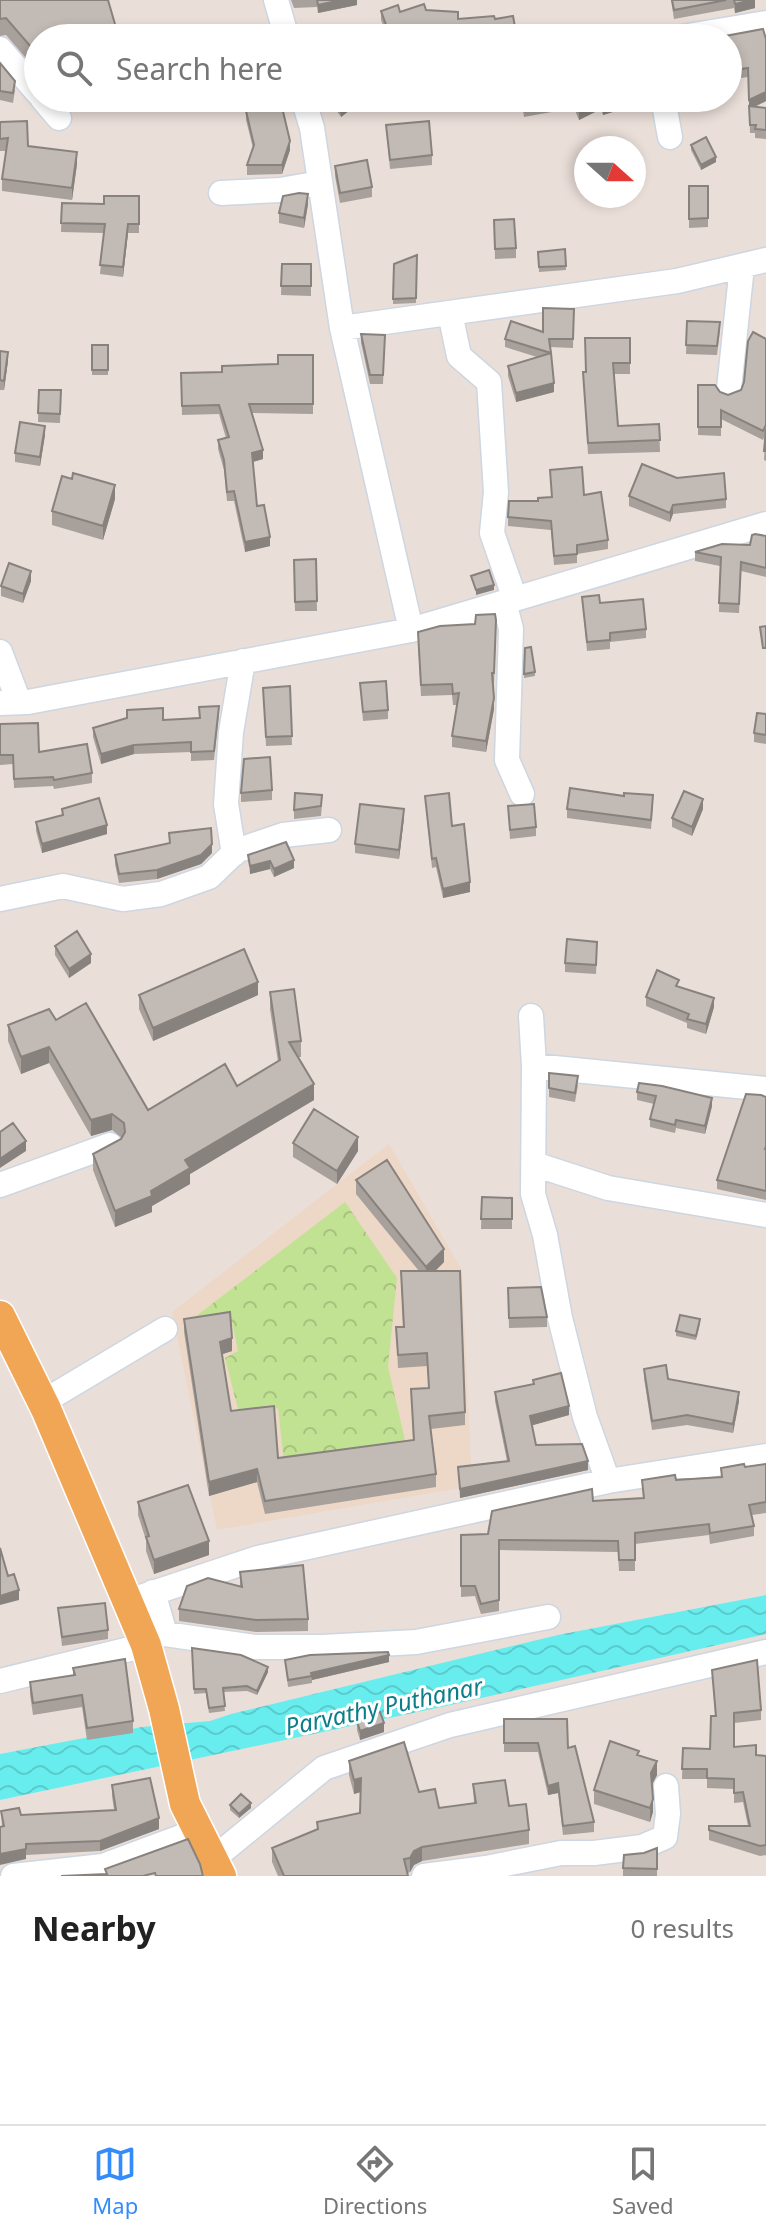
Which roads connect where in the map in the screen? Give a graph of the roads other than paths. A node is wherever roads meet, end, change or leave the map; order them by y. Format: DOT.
graph roads {
  1 [pos="276,0"];
  2 [pos="766,23"];
  3 [pos="283,24"];
  4 [pos="742,27"];
  5 [pos="0,49"];
  6 [pos="24,77"];
  7 [pos="54,112"];
  8 [pos="307,112"];
  9 [pos="666,112"];
  10 [pos="59,118"];
  11 [pos="670,137"];
  12 [pos="320,183"];
  13 [pos="221,193"];
  14 [pos="766,260"];
  15 [pos="742,266"];
  16 [pos="450,313"];
  17 [pos="342,328"];
  18 [pos="729,389"];
  19 [pos="766,524"];
  20 [pos="510,601"];
  21 [pos="411,630"];
  22 [pos="0,652"];
  23 [pos="243,661"];
  24 [pos="10,702"];
  25 [pos="522,794"];
  26 [pos="329,830"];
  27 [pos="234,854"];
  28 [pos="0,899"];
  29 [pos="531,1016"];
  30 [pos="534,1066"];
  31 [pos="766,1089"];
  32 [pos="110,1145"];
  33 [pos="534,1164"];
  34 [pos="0,1185"];
  35 [pos="766,1215"];
  36 [pos="0,1316"];
  37 [pos="165,1329"];
  38 [pos="43,1402"];
  39 [pos="766,1456"];
  40 [pos="608,1481"];
  41 [pos="140,1597"];
  42 [pos="548,1617"];
  43 [pos="146,1645"];
  44 [pos="766,1652"];
  45 [pos="0,1681"];
  46 [pos="666,1786"];
  47 [pos="191,1818"];
  48 [pos="217,1868"];
  49 [pos="13,1876"];
  50 [pos="424,1876"];
  1 -- 3 [label="street"];
  2 -- 4 [label="street"];
  5 -- 6 [label="street"];
  7 -- 10 [label="street"];
  8 -- 12 [label="street"];
  9 -- 11 [label="street"];
  12 -- 13 [label="street"];
  12 -- 17 [label="street"];
  14 -- 15 [label="street"];
  15 -- 16 [label="street"];
  15 -- 18 [label="street"];
  16 -- 17 [label="street"];
  16 -- 20 [label="street"];
  17 -- 21 [label="street"];
  19 -- 20 [label="street"];
  20 -- 21 [label="street"];
  20 -- 25 [label="street"];
  21 -- 23 [label="street"];
  22 -- 24 [label="street"];
  23 -- 24 [label="street"];
  23 -- 27 [label="street"];
  26 -- 27 [label="street"];
  27 -- 28 [label="street"];
  29 -- 30 [label="street"];
  30 -- 31 [label="street"];
  30 -- 33 [label="street"];
  32 -- 34 [label="street"];
  33 -- 35 [label="street"];
  33 -- 40 [label="street"];
  36 -- 38 [label="main road"];
  37 -- 38 [label="street"];
  38 -- 41 [label="main road"];
  39 -- 40 [label="street"];
  40 -- 41 [label="street"];
  41 -- 42 [label="street"];
  41 -- 43 [label="main road"];
  43 -- 45 [label="street"];
  43 -- 47 [label="main road"];
  44 -- 48 [label="street"];
  46 -- 50 [label="street"];
  47 -- 48 [label="main road"];
  47 -- 49 [label="street"];
}
